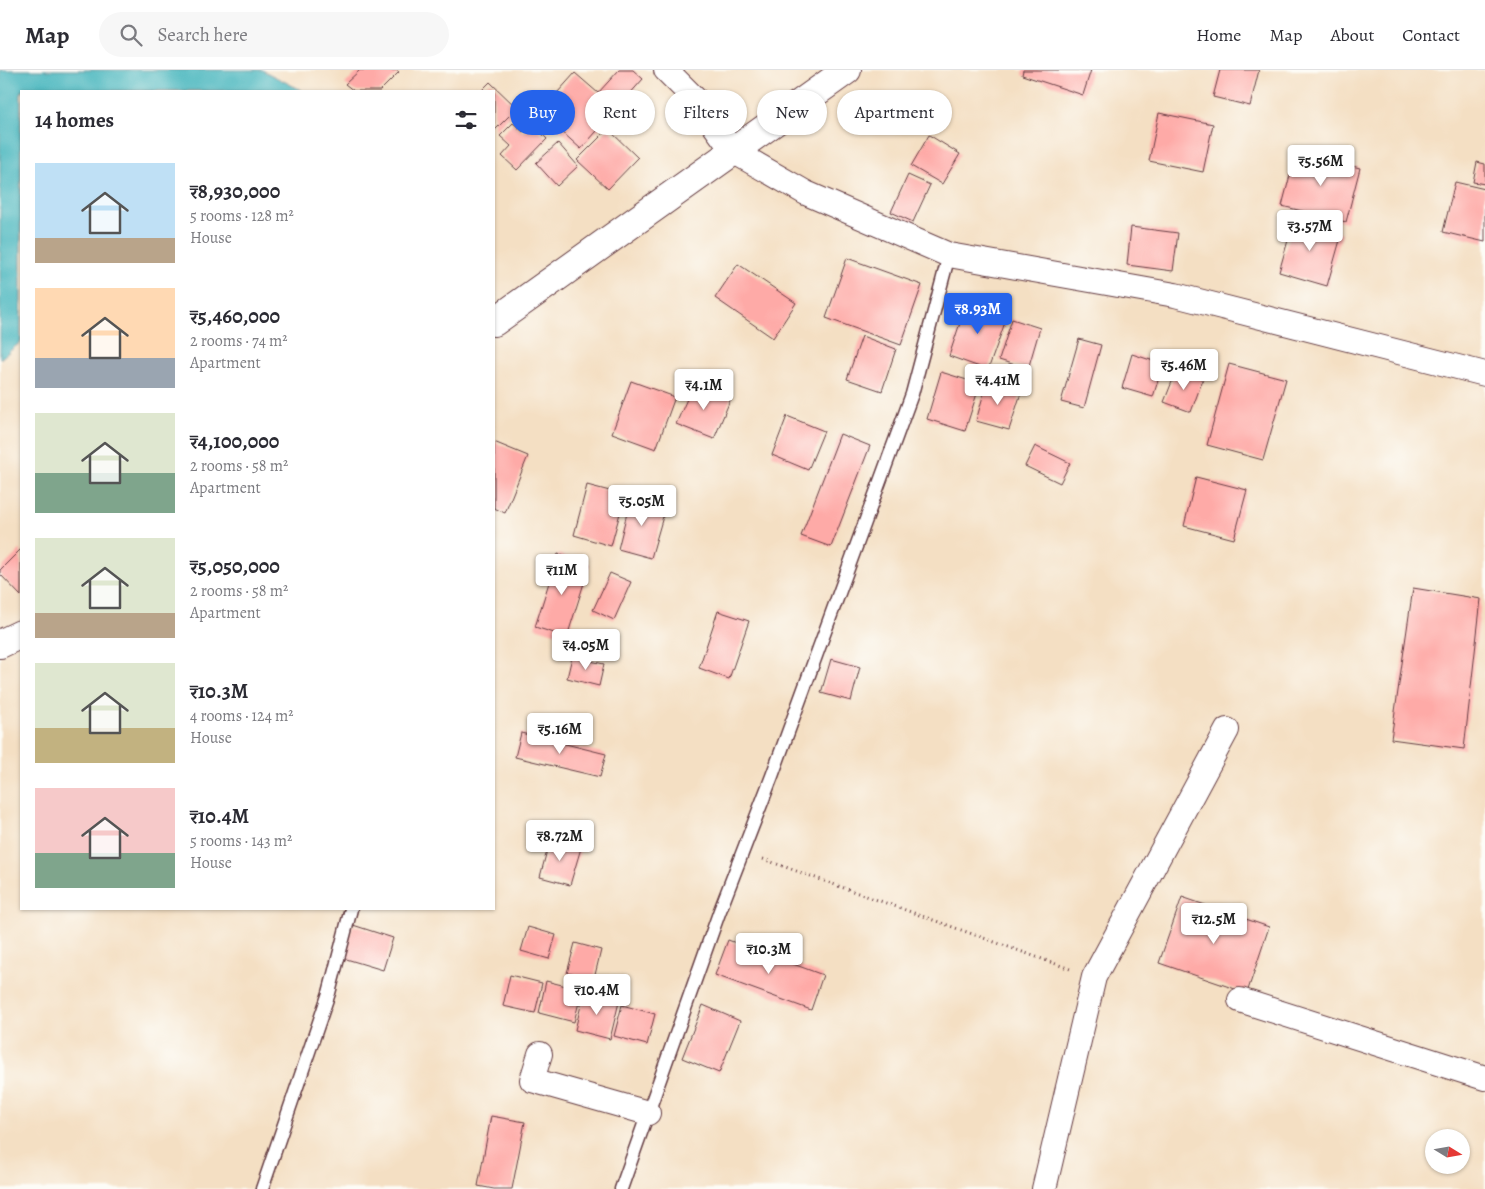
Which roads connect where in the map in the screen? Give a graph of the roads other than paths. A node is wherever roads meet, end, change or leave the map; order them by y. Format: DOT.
graph roads {
  1 [pos="666,70"];
  2 [pos="847,70"];
  3 [pos="733,151"];
  4 [pos="949,256"];
  5 [pos="495,321"];
  6 [pos="1485,374"];
  7 [pos="20,634"];
  8 [pos="0,644"];
  9 [pos="1226,730"];
  10 [pos="351,910"];
  11 [pos="1240,1000"];
  12 [pos="540,1054"];
  13 [pos="1485,1078"];
  14 [pos="648,1112"];
  15 [pos="262,1189"];
  16 [pos="621,1189"];
  17 [pos="1044,1189"];
  1 -- 3 [label="street"];
  2 -- 3 [label="main road"];
  3 -- 4 [label="street"];
  3 -- 5 [label="main road"];
  4 -- 6 [label="street"];
  4 -- 14 [label="lane"];
  7 -- 8 [label="main road"];
  9 -- 17 [label="street"];
  10 -- 15 [label="lane"];
  11 -- 13 [label="street"];
  12 -- 14 [label="street"];
  14 -- 16 [label="lane"];
}
